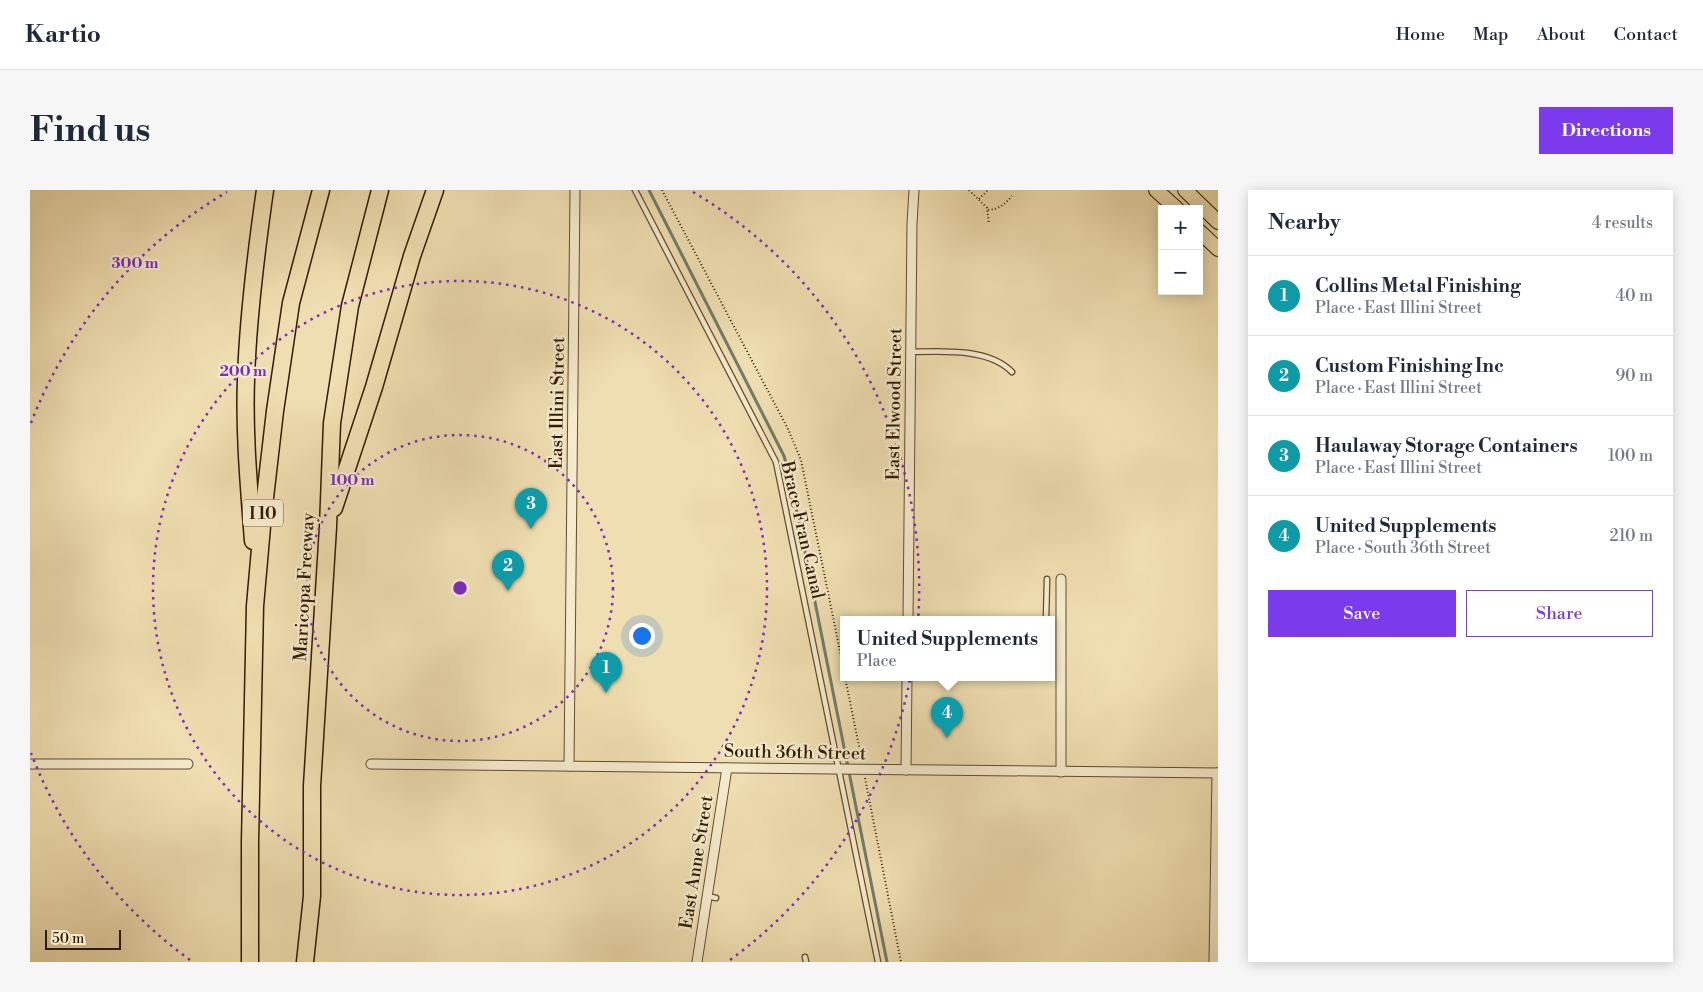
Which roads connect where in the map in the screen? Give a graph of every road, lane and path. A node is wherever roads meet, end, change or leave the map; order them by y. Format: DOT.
graph roads {
  1 [pos="265,190"];
  2 [pos="320,190"];
  3 [pos="380,190"];
  4 [pos="435,190"];
  5 [pos="575,190"];
  6 [pos="635,190"];
  7 [pos="662,190"];
  8 [pos="914,190"];
  9 [pos="969,190"];
  10 [pos="988,190"];
  11 [pos="1156,190"];
  12 [pos="1185,190"];
  13 [pos="1012,196"];
  14 [pos="979,200"];
  15 [pos="1173,205"];
  16 [pos="988,210"];
  17 [pos="1218,222"];
  18 [pos="988,224"];
  19 [pos="1203,235"];
  20 [pos="1218,249"];
  21 [pos="910,352"];
  22 [pos="1012,372"];
  23 [pos="328,527"];
  24 [pos="1047,579"];
  25 [pos="1061,579"];
  26 [pos="256,594"];
  27 [pos="908,616"];
  28 [pos="1046,616"];
  29 [pos="840,651"];
  30 [pos="847,681"];
  31 [pos="907,681"];
  32 [pos="30,764"];
  33 [pos="188,764"];
  34 [pos="372,764"];
  35 [pos="569,766"];
  36 [pos="727,768"];
  37 [pos="840,769"];
  38 [pos="863,770"];
  39 [pos="906,770"];
  40 [pos="1061,772"];
  41 [pos="1217,773"];
  42 [pos="312,896"];
  43 [pos="250,962"];
  44 [pos="305,962"];
  45 [pos="315,962"];
  46 [pos="697,962"];
  47 [pos="878,962"];
  48 [pos="901,962"];
  49 [pos="1214,962"];
  1 -- 26 [label="highway"];
  2 -- 26 [label="highway, I 10"];
  3 -- 23 [label="highway, Maricopa Freeway"];
  4 -- 23 [label="highway"];
  5 -- 35 [label="street, East Illini Street"];
  6 -- 37 [label="lane, Brace Fran Canal"];
  7 -- 29 [label="path"];
  8 -- 21 [label="street, East Elwood Street"];
  9 -- 14 [label="path"];
  10 -- 14 [label="path"];
  11 -- 15 [label="main road"];
  12 -- 17 [label="main road"];
  13 -- 16 [label="path"];
  14 -- 16 [label="path"];
  16 -- 18 [label="path"];
  19 -- 20 [label="main road"];
  21 -- 22 [label="lane"];
  21 -- 27 [label="street, East Elwood Street"];
  23 -- 42 [label="highway, Maricopa Freeway"];
  24 -- 28 [label="lane"];
  25 -- 40 [label="street"];
  26 -- 43 [label="highway, I 10"];
  30 -- 38 [label="path"];
  31 -- 39 [label="street"];
  32 -- 33 [label="street"];
  34 -- 35 [label="street, South 36th Street"];
  35 -- 36 [label="street, South 36th Street"];
  36 -- 37 [label="street, South 36th Street"];
  36 -- 46 [label="street, East Anne Street"];
  37 -- 38 [label="street, South 36th Street"];
  37 -- 47 [label="lane, Brace Fran Canal"];
  38 -- 39 [label="street, South 36th Street"];
  38 -- 48 [label="path"];
  39 -- 40 [label="street, South 36th Street"];
  40 -- 41 [label="street, South 36th Street"];
  41 -- 49 [label="street"];
  42 -- 44 [label="highway, Maricopa Freeway"];
  42 -- 45 [label="highway"];
}
